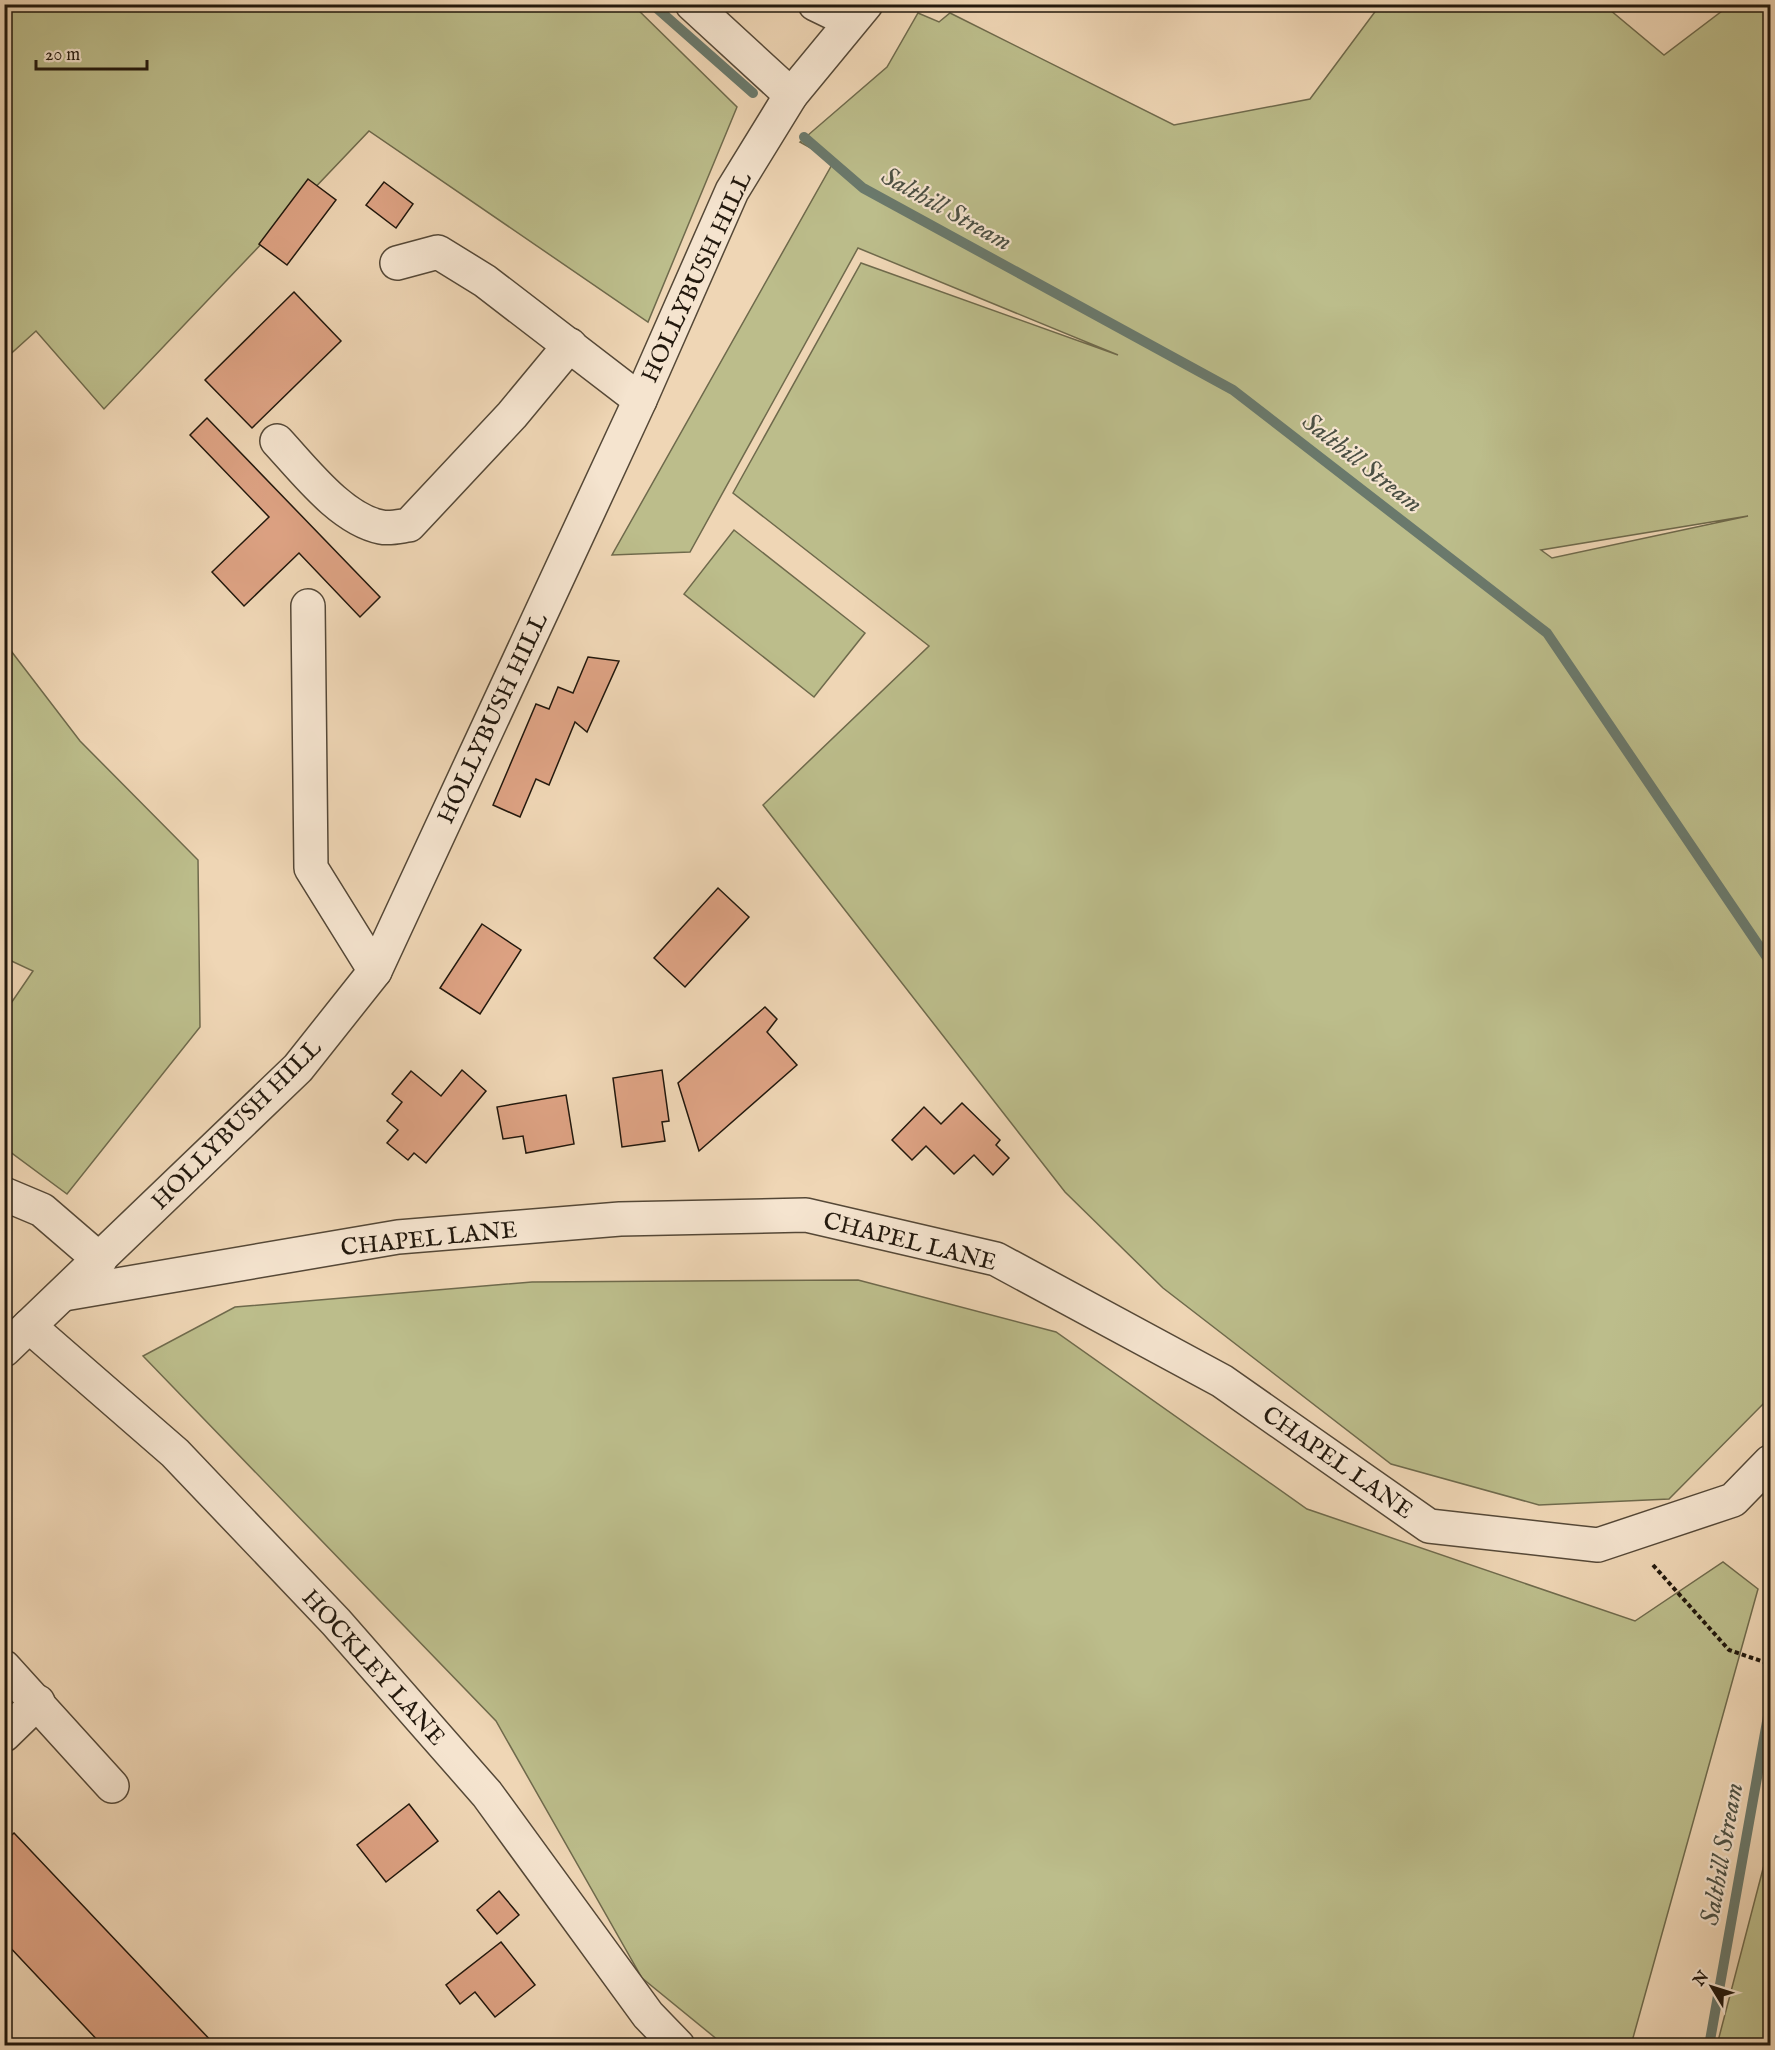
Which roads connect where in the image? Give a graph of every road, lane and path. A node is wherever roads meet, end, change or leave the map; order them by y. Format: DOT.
graph roads {
  1 [pos="692,4"];
  2 [pos="815,4"];
  3 [pos="858,13"];
  4 [pos="791,94"];
  5 [pos="398,263"];
  6 [pos="570,345"];
  7 [pos="640,400"];
  8 [pos="277,441"];
  9 [pos="308,606"];
  10 [pos="375,971"];
  11 [pos="4,1194"];
  12 [pos="100,1260"];
  13 [pos="64,1294"];
  14 [pos="29,1326"];
  15 [pos="4,1350"];
  16 [pos="1770,1462"];
  17 [pos="1628,1536"];
  18 [pos="1770,1664"];
  19 [pos="4,1667"];
  20 [pos="38,1702"];
  21 [pos="4,1735"];
  22 [pos="112,1786"];
  23 [pos="678,2046"];
  1 -- 4 [label="street"];
  2 -- 3 [label="street"];
  3 -- 4 [label="street, HOLLYBUSH HILL"];
  4 -- 7 [label="street, HOLLYBUSH HILL"];
  5 -- 6 [label="street"];
  6 -- 7 [label="street"];
  6 -- 8 [label="street"];
  7 -- 10 [label="street, HOLLYBUSH HILL"];
  9 -- 10 [label="street"];
  10 -- 12 [label="street, HOLLYBUSH HILL"];
  11 -- 12 [label="street"];
  12 -- 13 [label="street, HOLLYBUSH HILL"];
  13 -- 14 [label="street, HOLLYBUSH HILL"];
  13 -- 17 [label="street, CHAPEL LANE"];
  14 -- 15 [label="street, HOLLYBUSH HILL"];
  14 -- 23 [label="street, HOCKLEY LANE"];
  16 -- 17 [label="street, CHAPEL LANE"];
  17 -- 18 [label="path"];
  19 -- 20 [label="street"];
  20 -- 21 [label="street"];
  20 -- 22 [label="street"];
}
